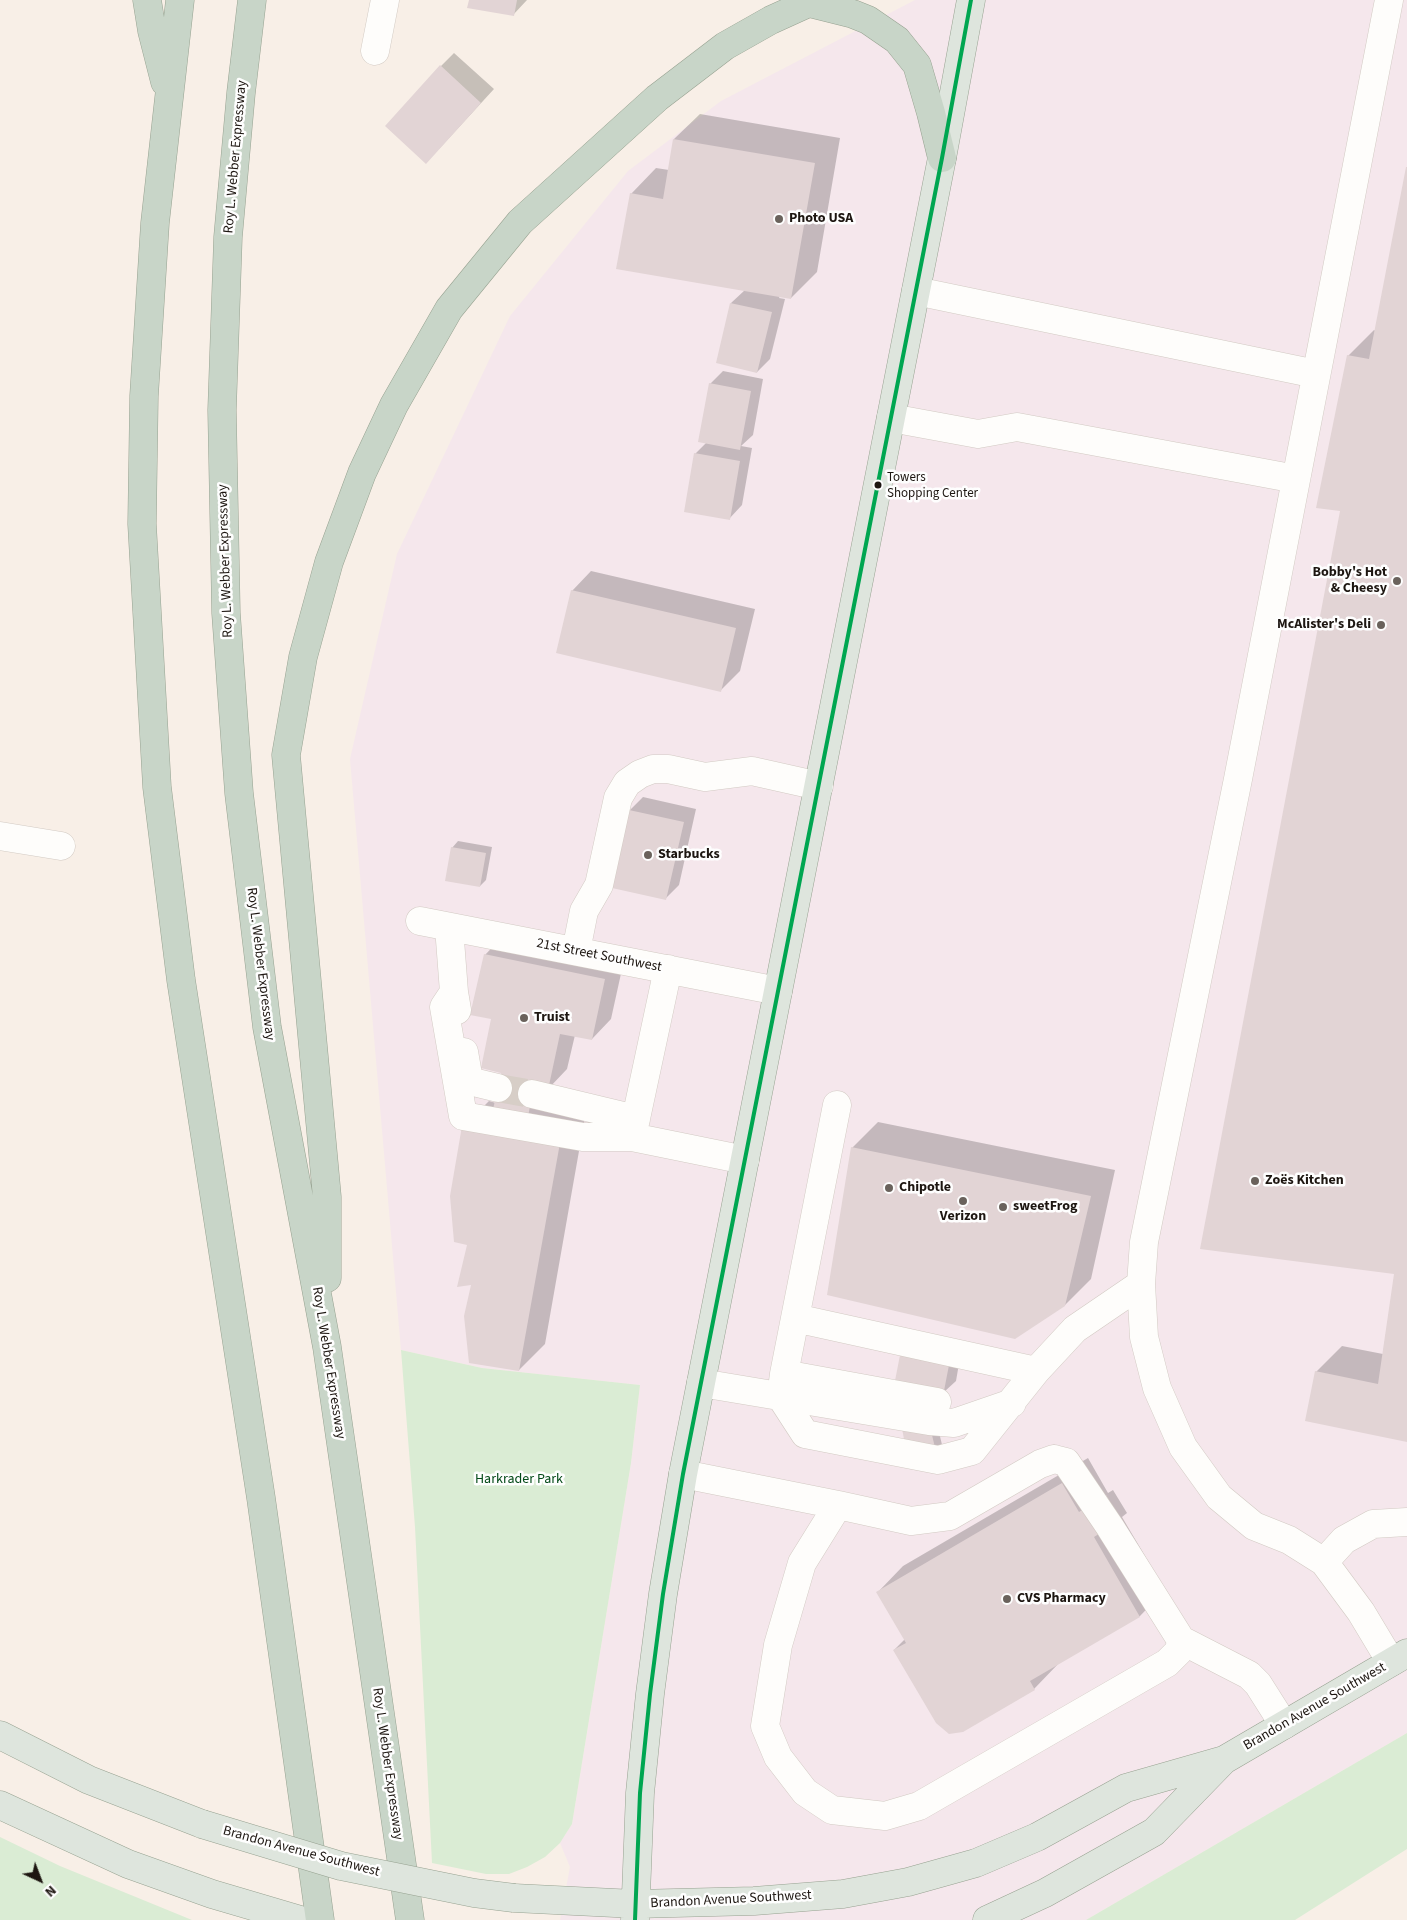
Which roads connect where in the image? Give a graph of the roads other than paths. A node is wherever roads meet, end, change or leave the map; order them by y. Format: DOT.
graph roads {
  1 [pos="147,0"];
  2 [pos="180,0"];
  3 [pos="252,0"];
  4 [pos="385,0"];
  5 [pos="971,0"];
  6 [pos="1389,0"];
  7 [pos="812,1"];
  8 [pos="375,51"];
  9 [pos="169,97"];
  10 [pos="942,158"];
  11 [pos="916,291"];
  12 [pos="1316,374"];
  13 [pos="890,418"];
  14 [pos="1296,479"];
  15 [pos="818,786"];
  16 [pos="0,836"];
  17 [pos="61,846"];
  18 [pos="420,921"];
  19 [pos="449,927"];
  20 [pos="576,952"];
  21 [pos="668,969"];
  22 [pos="778,990"];
  23 [pos="454,992"];
  24 [pos="498,1088"];
  25 [pos="532,1094"];
  26 [pos="837,1105"];
  27 [pos="634,1128"];
  28 [pos="745,1160"];
  29 [pos="1141,1284"];
  30 [pos="795,1318"];
  31 [pos="327,1347"];
  32 [pos="701,1383"];
  33 [pos="785,1395"];
  34 [pos="1017,1396"];
  35 [pos="683,1474"];
  36 [pos="838,1505"];
  37 [pos="1407,1522"];
  38 [pos="1324,1562"];
  39 [pos="1181,1640"];
  40 [pos="1399,1658"];
  41 [pos="1284,1725"];
  42 [pos="0,1735"];
  43 [pos="1224,1760"];
  44 [pos="0,1804"];
  45 [pos="635,1912"];
  46 [pos="300,1920"];
  47 [pos="320,1920"];
  48 [pos="410,1920"];
  49 [pos="987,1920"];
  1 -- 9 [label="highway"];
  2 -- 9 [label="highway"];
  3 -- 31 [label="highway, Roy L. Webber Expressway"];
  4 -- 8 [label="street"];
  5 -- 10 [label="main road"];
  6 -- 12 [label="street"];
  7 -- 10 [label="highway"];
  7 -- 31 [label="highway"];
  9 -- 47 [label="highway"];
  10 -- 11 [label="main road"];
  11 -- 12 [label="street"];
  11 -- 13 [label="main road"];
  12 -- 14 [label="street"];
  13 -- 14 [label="street"];
  13 -- 15 [label="main road"];
  14 -- 29 [label="street"];
  15 -- 20 [label="street"];
  15 -- 22 [label="main road"];
  16 -- 17 [label="street"];
  18 -- 19 [label="street, 21st Street Southwest"];
  19 -- 20 [label="street, 21st Street Southwest"];
  19 -- 23 [label="street"];
  20 -- 21 [label="street, 21st Street Southwest"];
  21 -- 22 [label="street, 21st Street Southwest"];
  21 -- 27 [label="street"];
  22 -- 28 [label="main road"];
  23 -- 24 [label="street"];
  23 -- 27 [label="street"];
  25 -- 27 [label="street"];
  26 -- 30 [label="street"];
  27 -- 28 [label="street"];
  28 -- 32 [label="main road"];
  29 -- 34 [label="street"];
  29 -- 38 [label="street"];
  30 -- 33 [label="street"];
  30 -- 34 [label="street"];
  31 -- 48 [label="highway, Roy L. Webber Expressway"];
  32 -- 33 [label="street"];
  32 -- 35 [label="main road"];
  33 -- 34 [label="street"];
  33 -- 34 [label="street"];
  35 -- 36 [label="street"];
  35 -- 45 [label="main road"];
  36 -- 39 [label="street"];
  36 -- 39 [label="street"];
  37 -- 38 [label="street"];
  38 -- 40 [label="street"];
  39 -- 41 [label="street"];
  40 -- 41 [label="main road, Brandon Avenue Southwest"];
  41 -- 43 [label="main road, Brandon Avenue Southwest"];
  42 -- 45 [label="main road, Brandon Avenue Southwest, bridge"];
  43 -- 45 [label="main road, Brandon Avenue Southwest"];
  43 -- 49 [label="main road, Brandon Avenue Southwest"];
  44 -- 46 [label="main road"];
}
